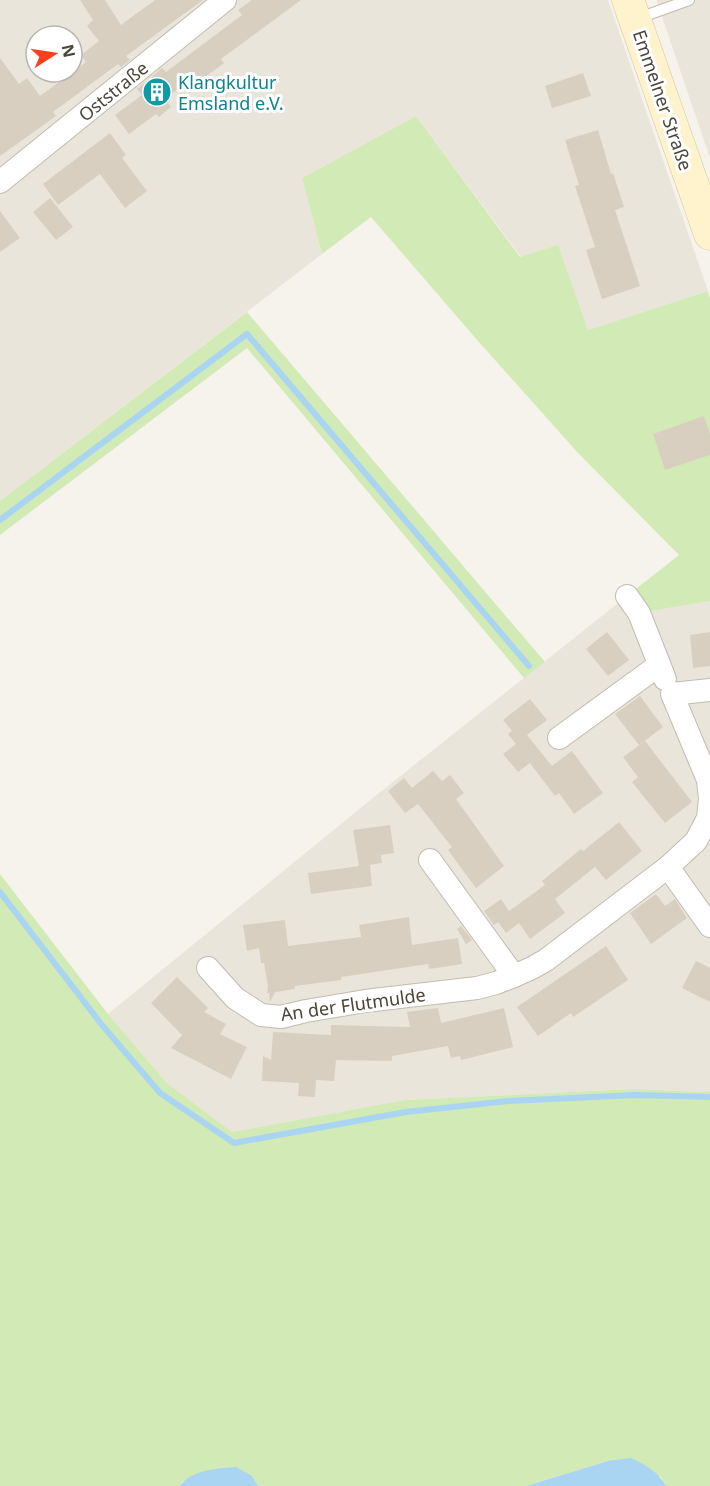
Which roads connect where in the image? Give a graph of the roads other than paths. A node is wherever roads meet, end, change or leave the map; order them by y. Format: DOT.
graph roads {
  1 [pos="225,0"];
  2 [pos="689,0"];
  3 [pos="631,10"];
  4 [pos="0,182"];
  5 [pos="710,234"];
  6 [pos="627,596"];
  7 [pos="659,665"];
  8 [pos="710,690"];
  9 [pos="672,694"];
  10 [pos="559,738"];
  11 [pos="430,860"];
  12 [pos="668,867"];
  13 [pos="710,926"];
  14 [pos="207,968"];
  15 [pos="514,976"];
  1 -- 4 [label="street, Oststraße"];
  2 -- 3 [label="lane"];
  3 -- 5 [label="street, Emmelner Straße"];
  6 -- 7 [label="street, An der Flutmulde"];
  7 -- 9 [label="street, An der Flutmulde"];
  7 -- 10 [label="street"];
  8 -- 9 [label="street"];
  9 -- 12 [label="street, An der Flutmulde"];
  11 -- 15 [label="street"];
  12 -- 13 [label="street"];
  12 -- 15 [label="street, An der Flutmulde"];
  14 -- 15 [label="street, An der Flutmulde"];
}
